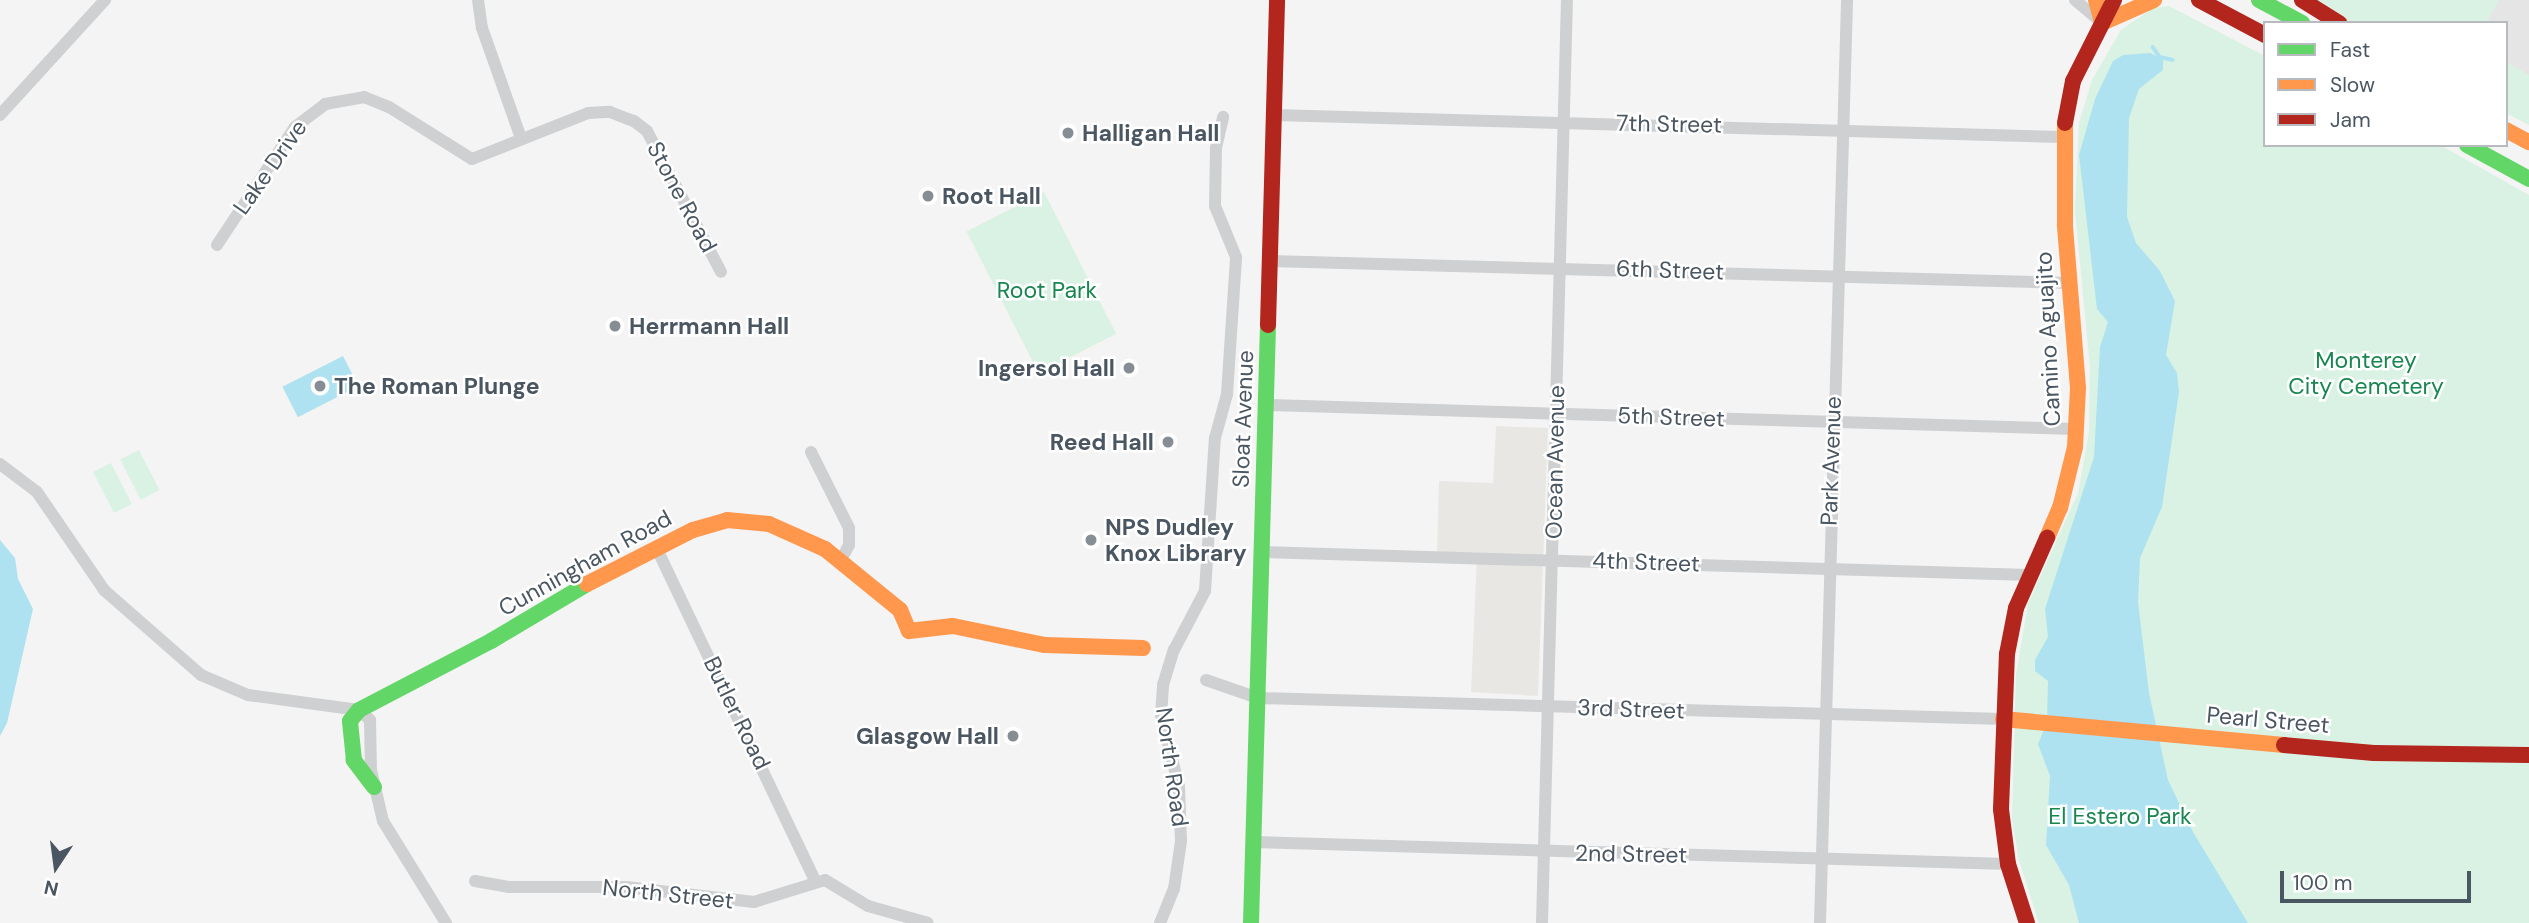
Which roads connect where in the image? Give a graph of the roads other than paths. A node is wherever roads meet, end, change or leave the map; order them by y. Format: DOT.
graph roads {
  1 [pos="105,0"];
  2 [pos="478,0"];
  3 [pos="1277,0"];
  4 [pos="1567,0"];
  5 [pos="1847,0"];
  6 [pos="2075,0"];
  7 [pos="2096,0"];
  8 [pos="2114,0"];
  9 [pos="2154,0"];
  10 [pos="2183,0"];
  11 [pos="2259,0"];
  12 [pos="2302,0"];
  13 [pos="2204,3"];
  14 [pos="2298,21"];
  15 [pos="2336,21"];
  16 [pos="2102,23"];
  17 [pos="2263,34"];
  18 [pos="0,115"];
  19 [pos="1274,115"];
  20 [pos="1223,117"];
  21 [pos="1563,122"];
  22 [pos="1844,128"];
  23 [pos="2508,131"];
  24 [pos="2063,137"];
  25 [pos="521,138"];
  26 [pos="2529,142"];
  27 [pos="2471,147"];
  28 [pos="2529,179"];
  29 [pos="218,245"];
  30 [pos="1270,261"];
  31 [pos="1560,267"];
  32 [pos="722,272"];
  33 [pos="1839,275"];
  34 [pos="2070,283"];
  35 [pos="1266,405"];
  36 [pos="1556,414"];
  37 [pos="1832,422"];
  38 [pos="2077,429"];
  39 [pos="811,452"];
  40 [pos="0,464"];
  41 [pos="656,547"];
  42 [pos="1262,552"];
  43 [pos="841,559"];
  44 [pos="1553,559"];
  45 [pos="1828,567"];
  46 [pos="2030,575"];
  47 [pos="1143,648"];
  48 [pos="1206,680"];
  49 [pos="1258,698"];
  50 [pos="1546,706"];
  51 [pos="359,710"];
  52 [pos="1826,714"];
  53 [pos="2003,719"];
  54 [pos="2529,755"];
  55 [pos="374,788"];
  56 [pos="1253,842"];
  57 [pos="1544,852"];
  58 [pos="1821,859"];
  59 [pos="2008,864"];
  60 [pos="815,880"];
  61 [pos="475,881"];
  62 [pos="446,923"];
  63 [pos="928,923"];
  64 [pos="1160,923"];
  65 [pos="1251,923"];
  66 [pos="1542,923"];
  67 [pos="1820,923"];
  68 [pos="2027,923"];
  1 -- 18 [label="street"];
  2 -- 25 [label="street"];
  3 -- 19 [label="main road, Sloat Avenue"];
  4 -- 21 [label="street, Ocean Avenue"];
  5 -- 22 [label="street, Park Avenue"];
  6 -- 16 [label="street"];
  7 -- 16 [label="main road"];
  8 -- 16 [label="main road, Camino Aguajito"];
  9 -- 16 [label="main road"];
  10 -- 13 [label="main road"];
  11 -- 14 [label="main road"];
  12 -- 15 [label="main road"];
  13 -- 17 [label="main road"];
  16 -- 24 [label="main road, Camino Aguajito"];
  19 -- 21 [label="street, 7th Street"];
  19 -- 30 [label="main road, Sloat Avenue"];
  20 -- 64 [label="street, North Road"];
  21 -- 22 [label="street, 7th Street"];
  21 -- 31 [label="street, Ocean Avenue"];
  22 -- 24 [label="street, 7th Street"];
  22 -- 33 [label="street, Park Avenue"];
  23 -- 26 [label="main road"];
  24 -- 34 [label="main road, Camino Aguajito"];
  25 -- 29 [label="street, Lake Drive"];
  25 -- 32 [label="street, Stone Road"];
  27 -- 28 [label="main road"];
  30 -- 31 [label="street, 6th Street"];
  30 -- 35 [label="main road, Sloat Avenue"];
  31 -- 33 [label="street, 6th Street"];
  31 -- 36 [label="street, Ocean Avenue"];
  33 -- 34 [label="street, 6th Street"];
  33 -- 37 [label="street, Park Avenue"];
  34 -- 38 [label="main road, Camino Aguajito"];
  35 -- 36 [label="street, 5th Street"];
  35 -- 42 [label="main road, Sloat Avenue"];
  36 -- 37 [label="street, 5th Street"];
  36 -- 44 [label="street, Ocean Avenue"];
  37 -- 38 [label="street, 5th Street"];
  37 -- 45 [label="street, Park Avenue"];
  38 -- 46 [label="main road, Camino Aguajito"];
  39 -- 43 [label="street"];
  40 -- 51 [label="street"];
  41 -- 43 [label="main road, Cunningham Road"];
  41 -- 51 [label="main road, Cunningham Road"];
  41 -- 60 [label="street, Butler Road"];
  42 -- 44 [label="street, 4th Street"];
  42 -- 49 [label="main road, Sloat Avenue"];
  43 -- 47 [label="main road, Cunningham Road"];
  44 -- 45 [label="street, 4th Street"];
  44 -- 50 [label="street, Ocean Avenue"];
  45 -- 46 [label="street, 4th Street"];
  45 -- 52 [label="street, Park Avenue"];
  46 -- 53 [label="main road, Camino Aguajito"];
  48 -- 49 [label="street"];
  49 -- 50 [label="street, 3rd Street"];
  49 -- 56 [label="main road, Sloat Avenue"];
  50 -- 52 [label="street, 3rd Street"];
  50 -- 57 [label="street, Ocean Avenue"];
  51 -- 55 [label="main road"];
  52 -- 53 [label="street, 3rd Street"];
  52 -- 58 [label="street, Park Avenue"];
  53 -- 54 [label="main road, Pearl Street"];
  53 -- 59 [label="main road, Camino Aguajito"];
  55 -- 62 [label="street"];
  56 -- 57 [label="street, 2nd Street"];
  56 -- 65 [label="main road, Sloat Avenue"];
  57 -- 58 [label="street, 2nd Street"];
  57 -- 66 [label="street, Ocean Avenue"];
  58 -- 59 [label="street, 2nd Street"];
  58 -- 67 [label="street, Park Avenue"];
  59 -- 68 [label="main road, Camino Aguajito"];
  60 -- 61 [label="street, North Street"];
  60 -- 63 [label="street"];
}
